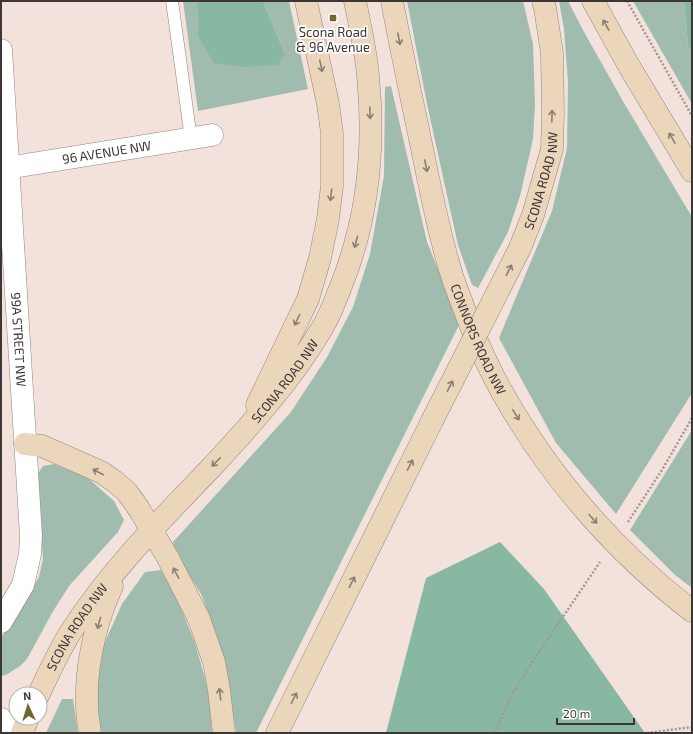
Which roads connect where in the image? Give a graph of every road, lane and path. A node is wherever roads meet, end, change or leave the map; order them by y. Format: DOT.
graph roads {
  1 [pos="172,1"];
  2 [pos="306,1"];
  3 [pos="355,1"];
  4 [pos="392,1"];
  5 [pos="543,1"];
  6 [pos="593,1"];
  7 [pos="627,1"];
  8 [pos="1,50"];
  9 [pos="692,116"];
  10 [pos="201,136"];
  11 [pos="4,169"];
  12 [pos="692,171"];
  13 [pos="692,418"];
  14 [pos="242,434"];
  15 [pos="25,444"];
  16 [pos="152,530"];
  17 [pos="614,542"];
  18 [pos="124,561"];
  19 [pos="692,611"];
  20 [pos="1,622"];
  21 [pos="43,686"];
  22 [pos="1,719"];
  23 [pos="692,727"];
  24 [pos="15,733"];
  25 [pos="90,733"];
  26 [pos="224,733"];
  27 [pos="277,733"];
  28 [pos="494,733"];
  29 [pos="647,733"];
  1 -- 10 [label="lane"];
  2 -- 14 [label="main road, one-way"];
  3 -- 14 [label="main road, SCONA ROAD NW, one-way"];
  4 -- 17 [label="main road, CONNORS ROAD NW, one-way"];
  27 -- 5 [label="main road, SCONA ROAD NW, one-way, bridge"];
  12 -- 6 [label="main road, one-way"];
  7 -- 9 [label="path"];
  8 -- 11 [label="street, 99A STREET NW"];
  10 -- 11 [label="street, 96 AVENUE NW"];
  11 -- 15 [label="street, 99A STREET NW"];
  13 -- 17 [label="path"];
  14 -- 16 [label="main road, SCONA ROAD NW, one-way"];
  16 -- 15 [label="main road, one-way"];
  15 -- 20 [label="street, 99A STREET NW"];
  16 -- 18 [label="main road, SCONA ROAD NW"];
  26 -- 16 [label="main road, one-way"];
  17 -- 19 [label="main road, CONNORS ROAD NW"];
  17 -- 28 [label="path"];
  18 -- 21 [label="main road, SCONA ROAD NW"];
  18 -- 25 [label="main road, one-way"];
  22 -- 24 [label="street"];
  23 -- 29 [label="path"];
}
